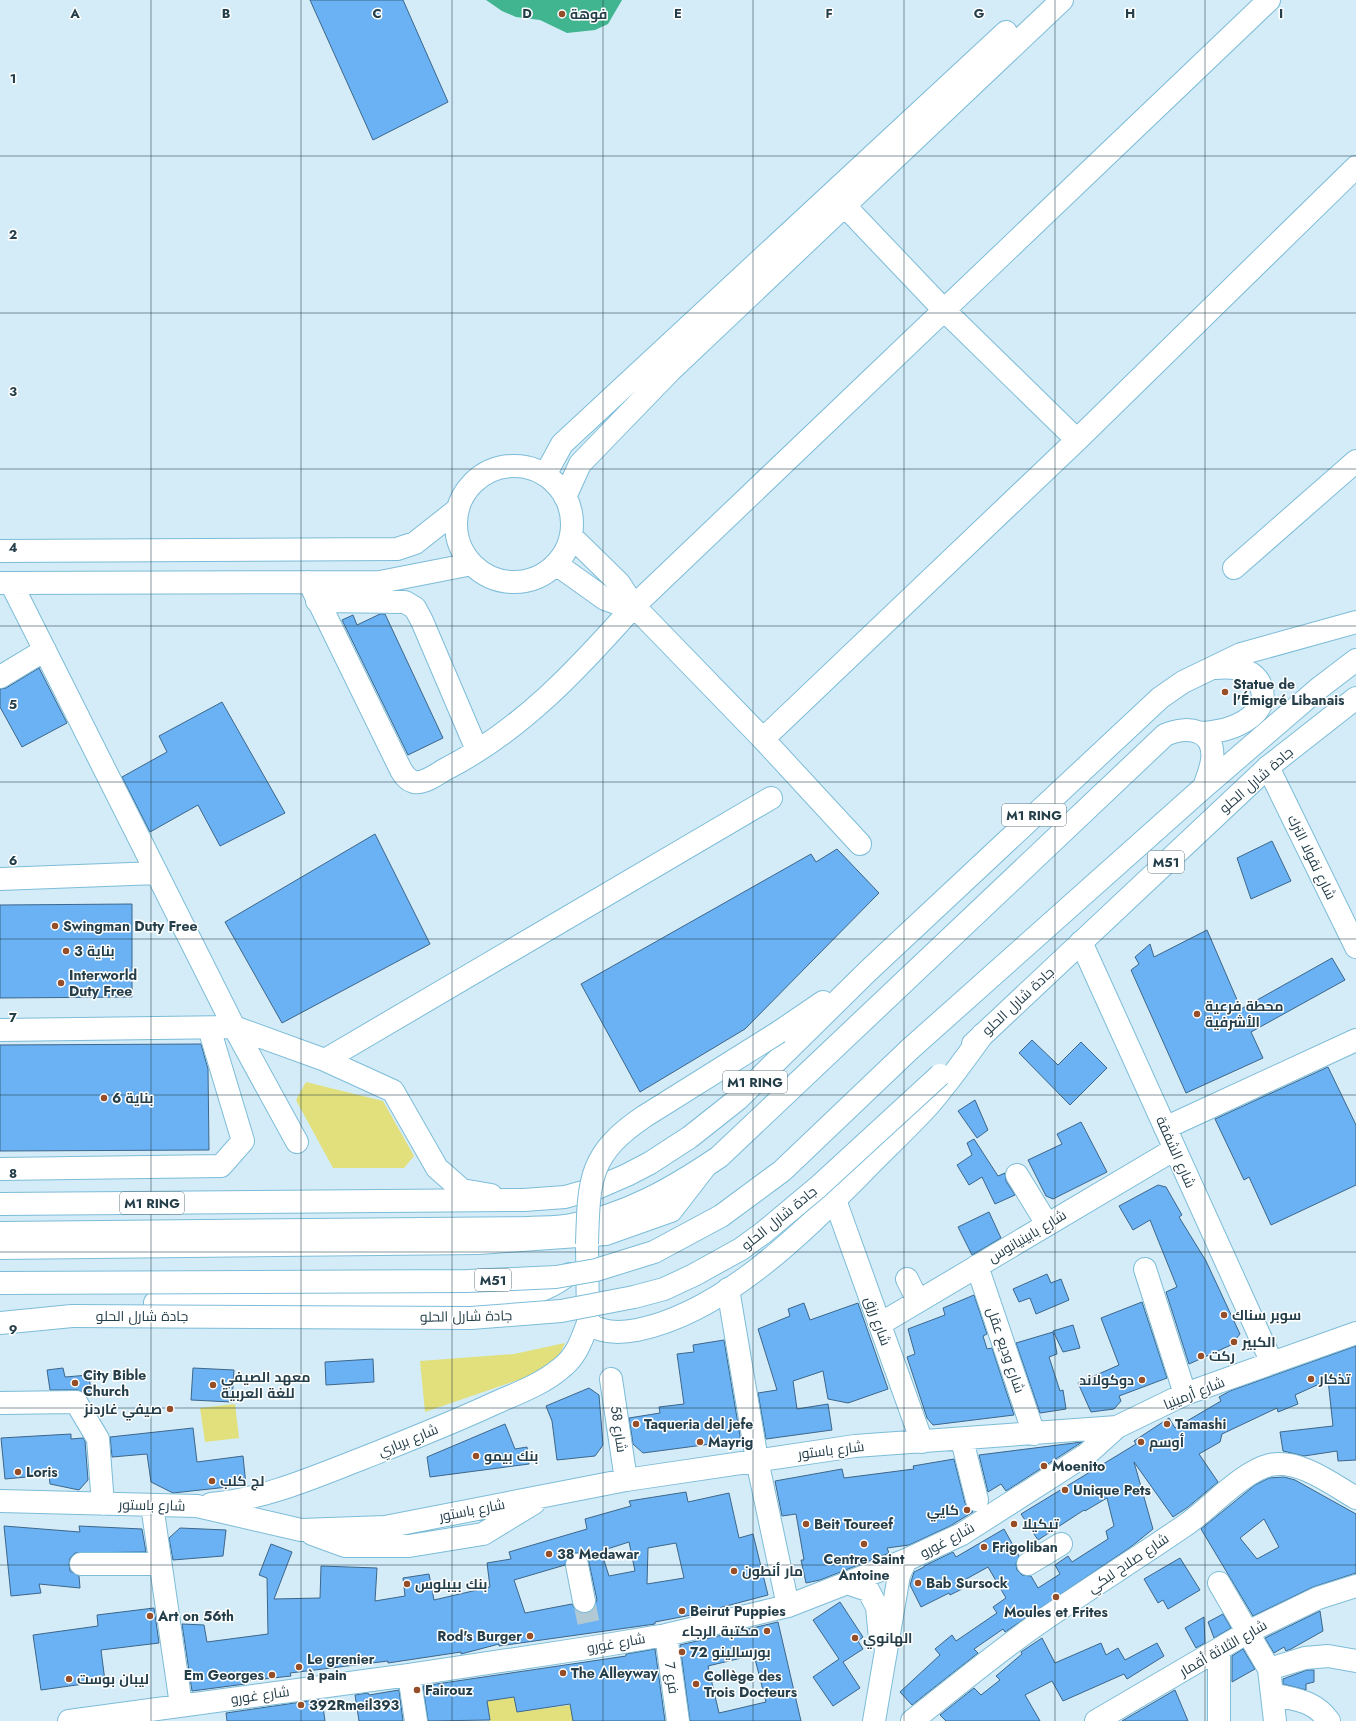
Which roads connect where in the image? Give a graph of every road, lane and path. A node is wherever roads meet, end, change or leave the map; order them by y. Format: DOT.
graph roads {
  1 [pos="1040,0"];
  2 [pos="1062,0"];
  3 [pos="1268,0"];
  4 [pos="1356,167"];
  5 [pos="845,206"];
  6 [pos="944,310"];
  7 [pos="1077,440"];
  8 [pos="1356,461"];
  9 [pos="545,475"];
  10 [pos="565,497"];
  11 [pos="458,509"];
  12 [pos="571,536"];
  13 [pos="0,551"];
  14 [pos="472,564"];
  15 [pos="556,564"];
  16 [pos="1234,568"];
  17 [pos="5,583"];
  18 [pos="313,592"];
  19 [pos="634,606"];
  20 [pos="1356,622"];
  21 [pos="45,650"];
  22 [pos="1356,660"];
  23 [pos="1209,669"];
  24 [pos="0,677"];
  25 [pos="1356,698"];
  26 [pos="1201,733"];
  27 [pos="763,739"];
  28 [pos="477,750"];
  29 [pos="1268,767"];
  30 [pos="1204,787"];
  31 [pos="771,798"];
  32 [pos="860,844"];
  33 [pos="157,873"];
  34 [pos="0,879"];
  35 [pos="1081,942"];
  36 [pos="1356,947"];
  37 [pos="868,971"];
  38 [pos="234,1027"];
  39 [pos="209,1028"];
  40 [pos="0,1030"];
  41 [pos="983,1034"];
  42 [pos="1356,1040"];
  43 [pos="324,1060"];
  44 [pos="1165,1128"];
  45 [pos="297,1142"];
  46 [pos="1175,1148"];
  47 [pos="707,1165"];
  48 [pos="0,1169"];
  49 [pos="1017,1175"];
  50 [pos="524,1200"];
  51 [pos="835,1200"];
  52 [pos="0,1204"];
  53 [pos="1047,1224"];
  54 [pos="0,1233"];
  55 [pos="587,1244"];
  56 [pos="0,1248"];
  57 [pos="977,1266"];
  58 [pos="1145,1270"];
  59 [pos="907,1279"];
  60 [pos="0,1283"];
  61 [pos="728,1289"];
  62 [pos="918,1301"];
  63 [pos="155,1302"];
  64 [pos="0,1316"];
  65 [pos="72,1316"];
  66 [pos="0,1323"];
  67 [pos="588,1324"];
  68 [pos="880,1324"];
  69 [pos="1356,1333"];
  70 [pos="1272,1363"];
  71 [pos="611,1379"];
  72 [pos="1184,1394"];
  73 [pos="0,1403"];
  74 [pos="1117,1427"];
  75 [pos="1079,1431"];
  76 [pos="1034,1434"];
  77 [pos="962,1440"];
  78 [pos="922,1442"];
  79 [pos="1087,1454"];
  80 [pos="757,1460"];
  81 [pos="626,1480"];
  82 [pos="1356,1498"];
  83 [pos="977,1500"];
  84 [pos="0,1501"];
  85 [pos="103,1504"];
  86 [pos="152,1506"];
  87 [pos="197,1506"];
  88 [pos="1061,1544"];
  89 [pos="906,1560"];
  90 [pos="81,1564"];
  91 [pos="159,1564"];
  92 [pos="1028,1564"];
  93 [pos="577,1565"];
  94 [pos="1218,1582"];
  95 [pos="850,1584"];
  96 [pos="1356,1586"];
  97 [pos="584,1601"];
  98 [pos="788,1606"];
  99 [pos="1248,1632"];
  100 [pos="666,1635"];
  101 [pos="1219,1651"];
  102 [pos="1356,1661"];
  103 [pos="1269,1669"];
  104 [pos="882,1670"];
  105 [pos="409,1675"];
  106 [pos="1272,1694"];
  107 [pos="181,1706"];
  108 [pos="69,1721"];
  109 [pos="416,1721"];
  110 [pos="678,1721"];
  111 [pos="874,1721"];
  112 [pos="912,1721"];
  113 [pos="1096,1721"];
  114 [pos="1219,1721"];
  115 [pos="1275,1721"];
  116 [pos="1330,1721"];
  1 -- 9 [label="main road"];
  2 -- 5 [label="main road"];
  3 -- 6 [label="main road"];
  4 -- 7 [label="main road"];
  5 -- 6 [label="main road"];
  5 -- 10 [label="main road"];
  6 -- 7 [label="main road"];
  6 -- 19 [label="main road"];
  7 -- 27 [label="main road"];
  8 -- 16 [label="main road"];
  9 -- 10 [label="main road"];
  9 -- 11 [label="main road"];
  10 -- 12 [label="main road"];
  11 -- 13 [label="main road"];
  11 -- 14 [label="main road"];
  12 -- 15 [label="main road"];
  12 -- 19 [label="main road"];
  14 -- 15 [label="main road"];
  14 -- 18 [label="main road"];
  15 -- 19 [label="main road"];
  17 -- 18 [label="main road"];
  17 -- 21 [label="main road"];
  18 -- 28 [label="main road"];
  18 -- 28 [label="main road"];
  19 -- 27 [label="main road"];
  19 -- 28 [label="main road"];
  20 -- 23 [label="main road, M1 RING"];
  21 -- 24 [label="main road"];
  21 -- 33 [label="main road"];
  22 -- 30 [label="main road, جادة شارل الحلو / M51"];
  23 -- 26 [label="main road"];
  23 -- 37 [label="main road, M1 RING"];
  25 -- 29 [label="main road, جادة شارل الحلو / M51"];
  26 -- 30 [label="main road"];
  26 -- 47 [label="main road"];
  27 -- 32 [label="main road"];
  29 -- 35 [label="main road, جادة شارل الحلو / M51"];
  29 -- 36 [label="main road, شارع نقولا الترك"];
  30 -- 60 [label="main road, جادة شارل الحلو / M51, bridge"];
  31 -- 43 [label="main road"];
  33 -- 34 [label="main road"];
  33 -- 38 [label="main road"];
  35 -- 41 [label="main road, جادة شارل الحلو / M51"];
  35 -- 44 [label="main road, شارع الشفقة"];
  37 -- 50 [label="main road, M1 RING"];
  37 -- 55 [label="main road, bridge"];
  38 -- 39 [label="main road"];
  38 -- 43 [label="main road"];
  38 -- 45 [label="main road"];
  39 -- 40 [label="main road"];
  39 -- 48 [label="main road"];
  41 -- 51 [label="main road"];
  41 -- 65 [label="main road, جادة شارل الحلو / M51, bridge"];
  42 -- 44 [label="main road"];
  43 -- 50 [label="main road"];
  44 -- 46 [label="main road, شارع الشفقة"];
  46 -- 53 [label="main road, شارع بابينيانوس"];
  46 -- 70 [label="main road, شارع الشفقة"];
  47 -- 54 [label="main road"];
  47 -- 56 [label="main road"];
  49 -- 53 [label="main road"];
  50 -- 52 [label="main road, M1 RING"];
  51 -- 61 [label="main road"];
  51 -- 68 [label="main road, شارع رزق"];
  53 -- 57 [label="main road, شارع بابينيانوس"];
  55 -- 63 [label="main road"];
  55 -- 67 [label="main road"];
  57 -- 62 [label="main road, شارع بابينيانوس"];
  57 -- 76 [label="main road, شارع وديع عقل"];
  58 -- 72 [label="main road"];
  59 -- 62 [label="main road"];
  61 -- 67 [label="main road"];
  61 -- 80 [label="main road"];
  62 -- 68 [label="main road, شارع بابينيانوس"];
  64 -- 65 [label="main road, جادة شارل الحلو / M51"];
  65 -- 66 [label="main road"];
  67 -- 87 [label="main road, شارع برباري"];
  68 -- 78 [label="main road, شارع رزق"];
  69 -- 70 [label="main road, شارع أرمينيا"];
  70 -- 72 [label="main road, شارع أرمينيا"];
  71 -- 81 [label="main road, شارع 58"];
  72 -- 74 [label="main road, شارع أرمينيا"];
  73 -- 85 [label="main road"];
  74 -- 75 [label="main road, شارع باستور"];
  74 -- 79 [label="main road, شارع غورو"];
  75 -- 76 [label="main road, شارع باستور"];
  75 -- 79 [label="main road"];
  76 -- 77 [label="main road, شارع باستور"];
  77 -- 78 [label="main road, شارع باستور"];
  77 -- 83 [label="main road"];
  78 -- 80 [label="main road, شارع باستور"];
  79 -- 89 [label="main road, شارع غورو"];
  80 -- 81 [label="main road, شارع باستور"];
  80 -- 98 [label="main road"];
  81 -- 87 [label="main road, شارع باستور"];
  82 -- 112 [label="main road, شارع صلاح لبكي"];
  84 -- 85 [label="main road, شارع باستور"];
  85 -- 86 [label="main road, شارع باستور"];
  86 -- 87 [label="main road, شارع باستور"];
  86 -- 91 [label="main road"];
  88 -- 92 [label="main road"];
  89 -- 95 [label="main road, شارع غورو"];
  89 -- 104 [label="main road"];
  90 -- 91 [label="main road"];
  91 -- 107 [label="main road"];
  93 -- 97 [label="main road"];
  94 -- 99 [label="main road"];
  95 -- 98 [label="main road, شارع غورو"];
  95 -- 104 [label="main road"];
  96 -- 99 [label="main road, شارع الثلاثة أقمار"];
  98 -- 100 [label="main road, شارع غورو"];
  99 -- 101 [label="main road, شارع الثلاثة أقمار"];
  99 -- 103 [label="main road"];
  100 -- 105 [label="main road, شارع غورو"];
  100 -- 110 [label="main road, فرع 7"];
  101 -- 113 [label="main road, شارع الثلاثة أقمار"];
  101 -- 114 [label="main road"];
  102 -- 103 [label="main road"];
  103 -- 106 [label="main road"];
  104 -- 111 [label="main road"];
  105 -- 107 [label="main road, شارع غورو"];
  105 -- 109 [label="main road"];
  106 -- 115 [label="main road"];
  106 -- 116 [label="main road"];
  107 -- 108 [label="main road, شارع غورو"];
}
